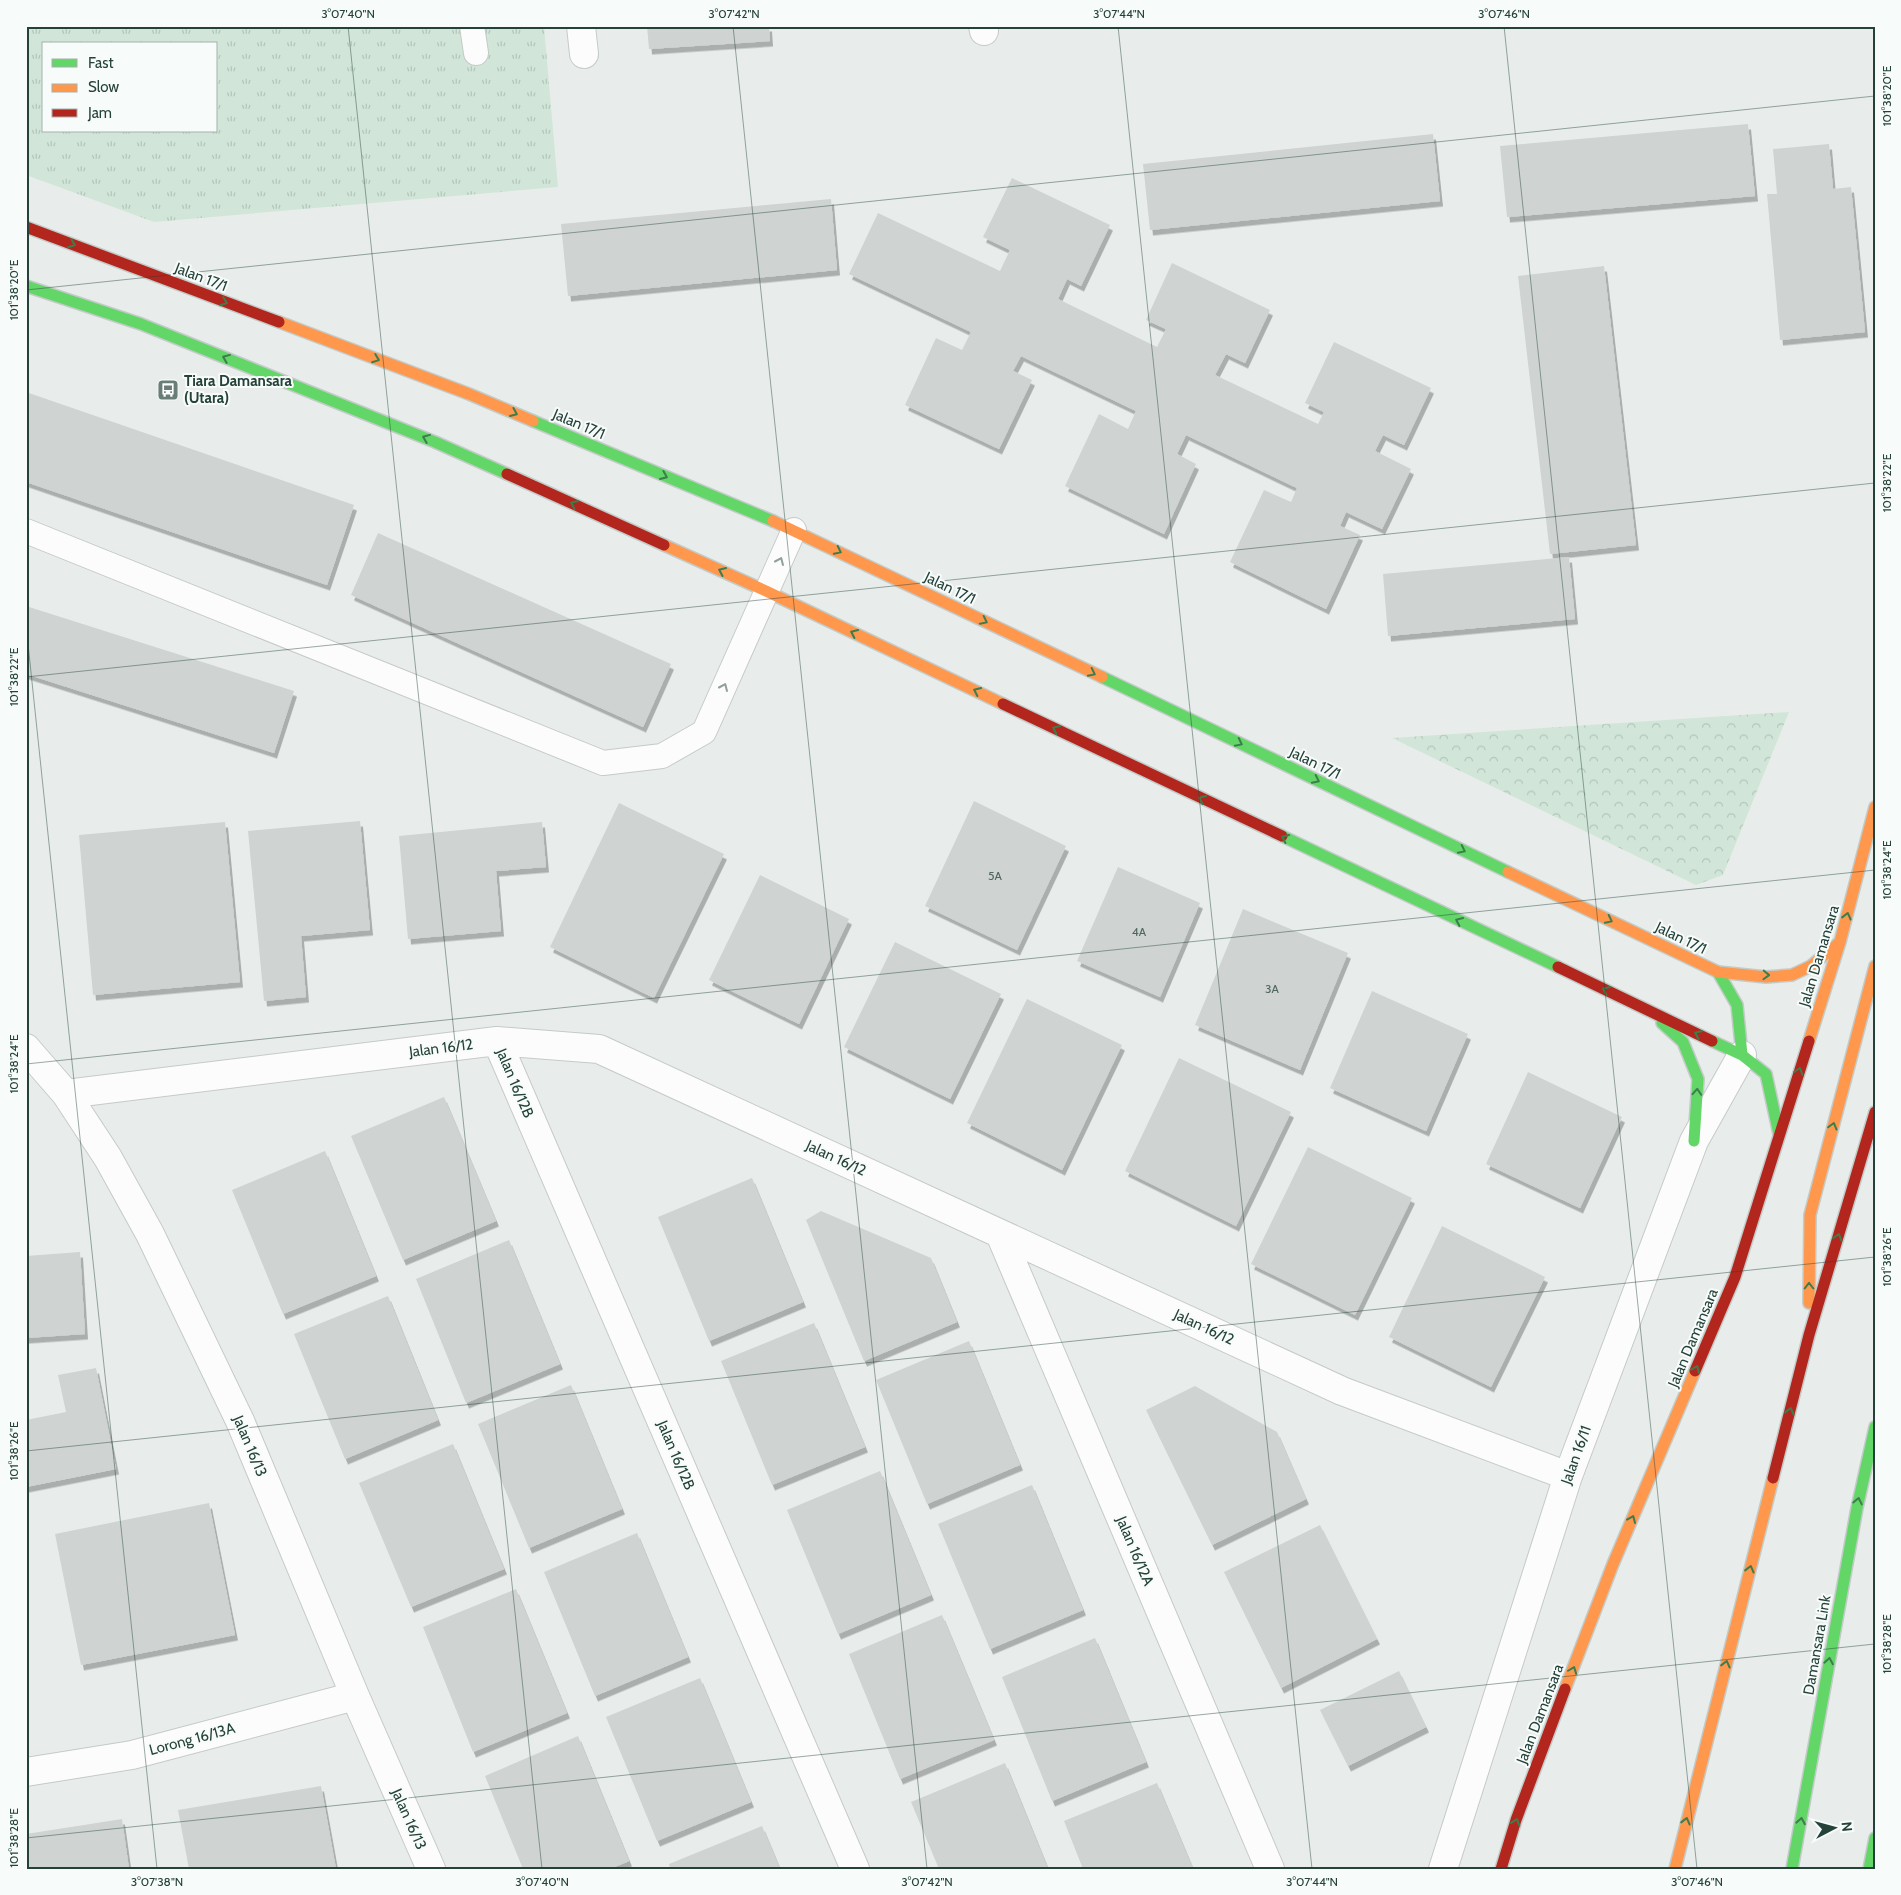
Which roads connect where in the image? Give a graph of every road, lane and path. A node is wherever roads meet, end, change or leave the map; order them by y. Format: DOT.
graph roads {
  1 [pos="472,26"];
  2 [pos="581,26"];
  3 [pos="476,53"];
  4 [pos="584,54"];
  5 [pos="26,227"];
  6 [pos="26,286"];
  7 [pos="794,530"];
  8 [pos="26,531"];
  9 [pos="766,591"];
  10 [pos="1875,807"];
  11 [pos="1840,942"];
  12 [pos="1875,966"];
  13 [pos="1718,972"];
  14 [pos="1650,1011"];
  15 [pos="497,1041"];
  16 [pos="26,1048"];
  17 [pos="1742,1055"];
  18 [pos="66,1094"];
  19 [pos="1875,1112"];
  20 [pos="1779,1134"];
  21 [pos="1694,1140"];
  22 [pos="1000,1234"];
  23 [pos="1809,1335"];
  24 [pos="1875,1427"];
  25 [pos="1568,1476"];
  26 [pos="355,1696"];
  27 [pos="26,1772"];
  28 [pos="1875,1838"];
  29 [pos="1270,1868"];
  30 [pos="431,1869"];
  31 [pos="855,1869"];
  32 [pos="1444,1869"];
  33 [pos="1501,1869"];
  34 [pos="1674,1869"];
  35 [pos="1792,1869"];
  36 [pos="1869,1869"];
  1 -- 3 [label="lane"];
  2 -- 4 [label="street"];
  5 -- 7 [label="main road, Jalan 17/1, one-way"];
  9 -- 6 [label="main road, one-way"];
  9 -- 7 [label="lane, one-way"];
  7 -- 13 [label="main road, Jalan 17/1, one-way"];
  8 -- 9 [label="lane, one-way"];
  14 -- 9 [label="main road, one-way"];
  11 -- 10 [label="main road, Jalan Damansara, one-way"];
  13 -- 11 [label="main road, Jalan 17/1, one-way"];
  20 -- 11 [label="main road, Jalan Damansara, one-way"];
  23 -- 12 [label="main road, one-way"];
  13 -- 17 [label="main road"];
  17 -- 14 [label="main road, one-way"];
  21 -- 14 [label="main road, one-way"];
  15 -- 18 [label="street, Jalan 16/12"];
  15 -- 22 [label="street, Jalan 16/12"];
  15 -- 31 [label="street, Jalan 16/12B"];
  16 -- 18 [label="street, Jalan 16/13"];
  17 -- 20 [label="main road"];
  17 -- 21 [label="street, Jalan 16/11"];
  18 -- 26 [label="street, Jalan 16/13"];
  23 -- 19 [label="main road, one-way"];
  33 -- 20 [label="main road, Jalan Damansara, one-way"];
  21 -- 25 [label="street, Jalan 16/11"];
  22 -- 25 [label="street, Jalan 16/12"];
  22 -- 29 [label="street, Jalan 16/12A"];
  34 -- 23 [label="main road, one-way"];
  35 -- 24 [label="main road, Damansara Link, one-way"];
  25 -- 32 [label="street, Jalan 16/11"];
  26 -- 27 [label="street, Lorong 16/13A"];
  26 -- 30 [label="street, Jalan 16/13"];
  28 -- 36 [label="main road"];
}
